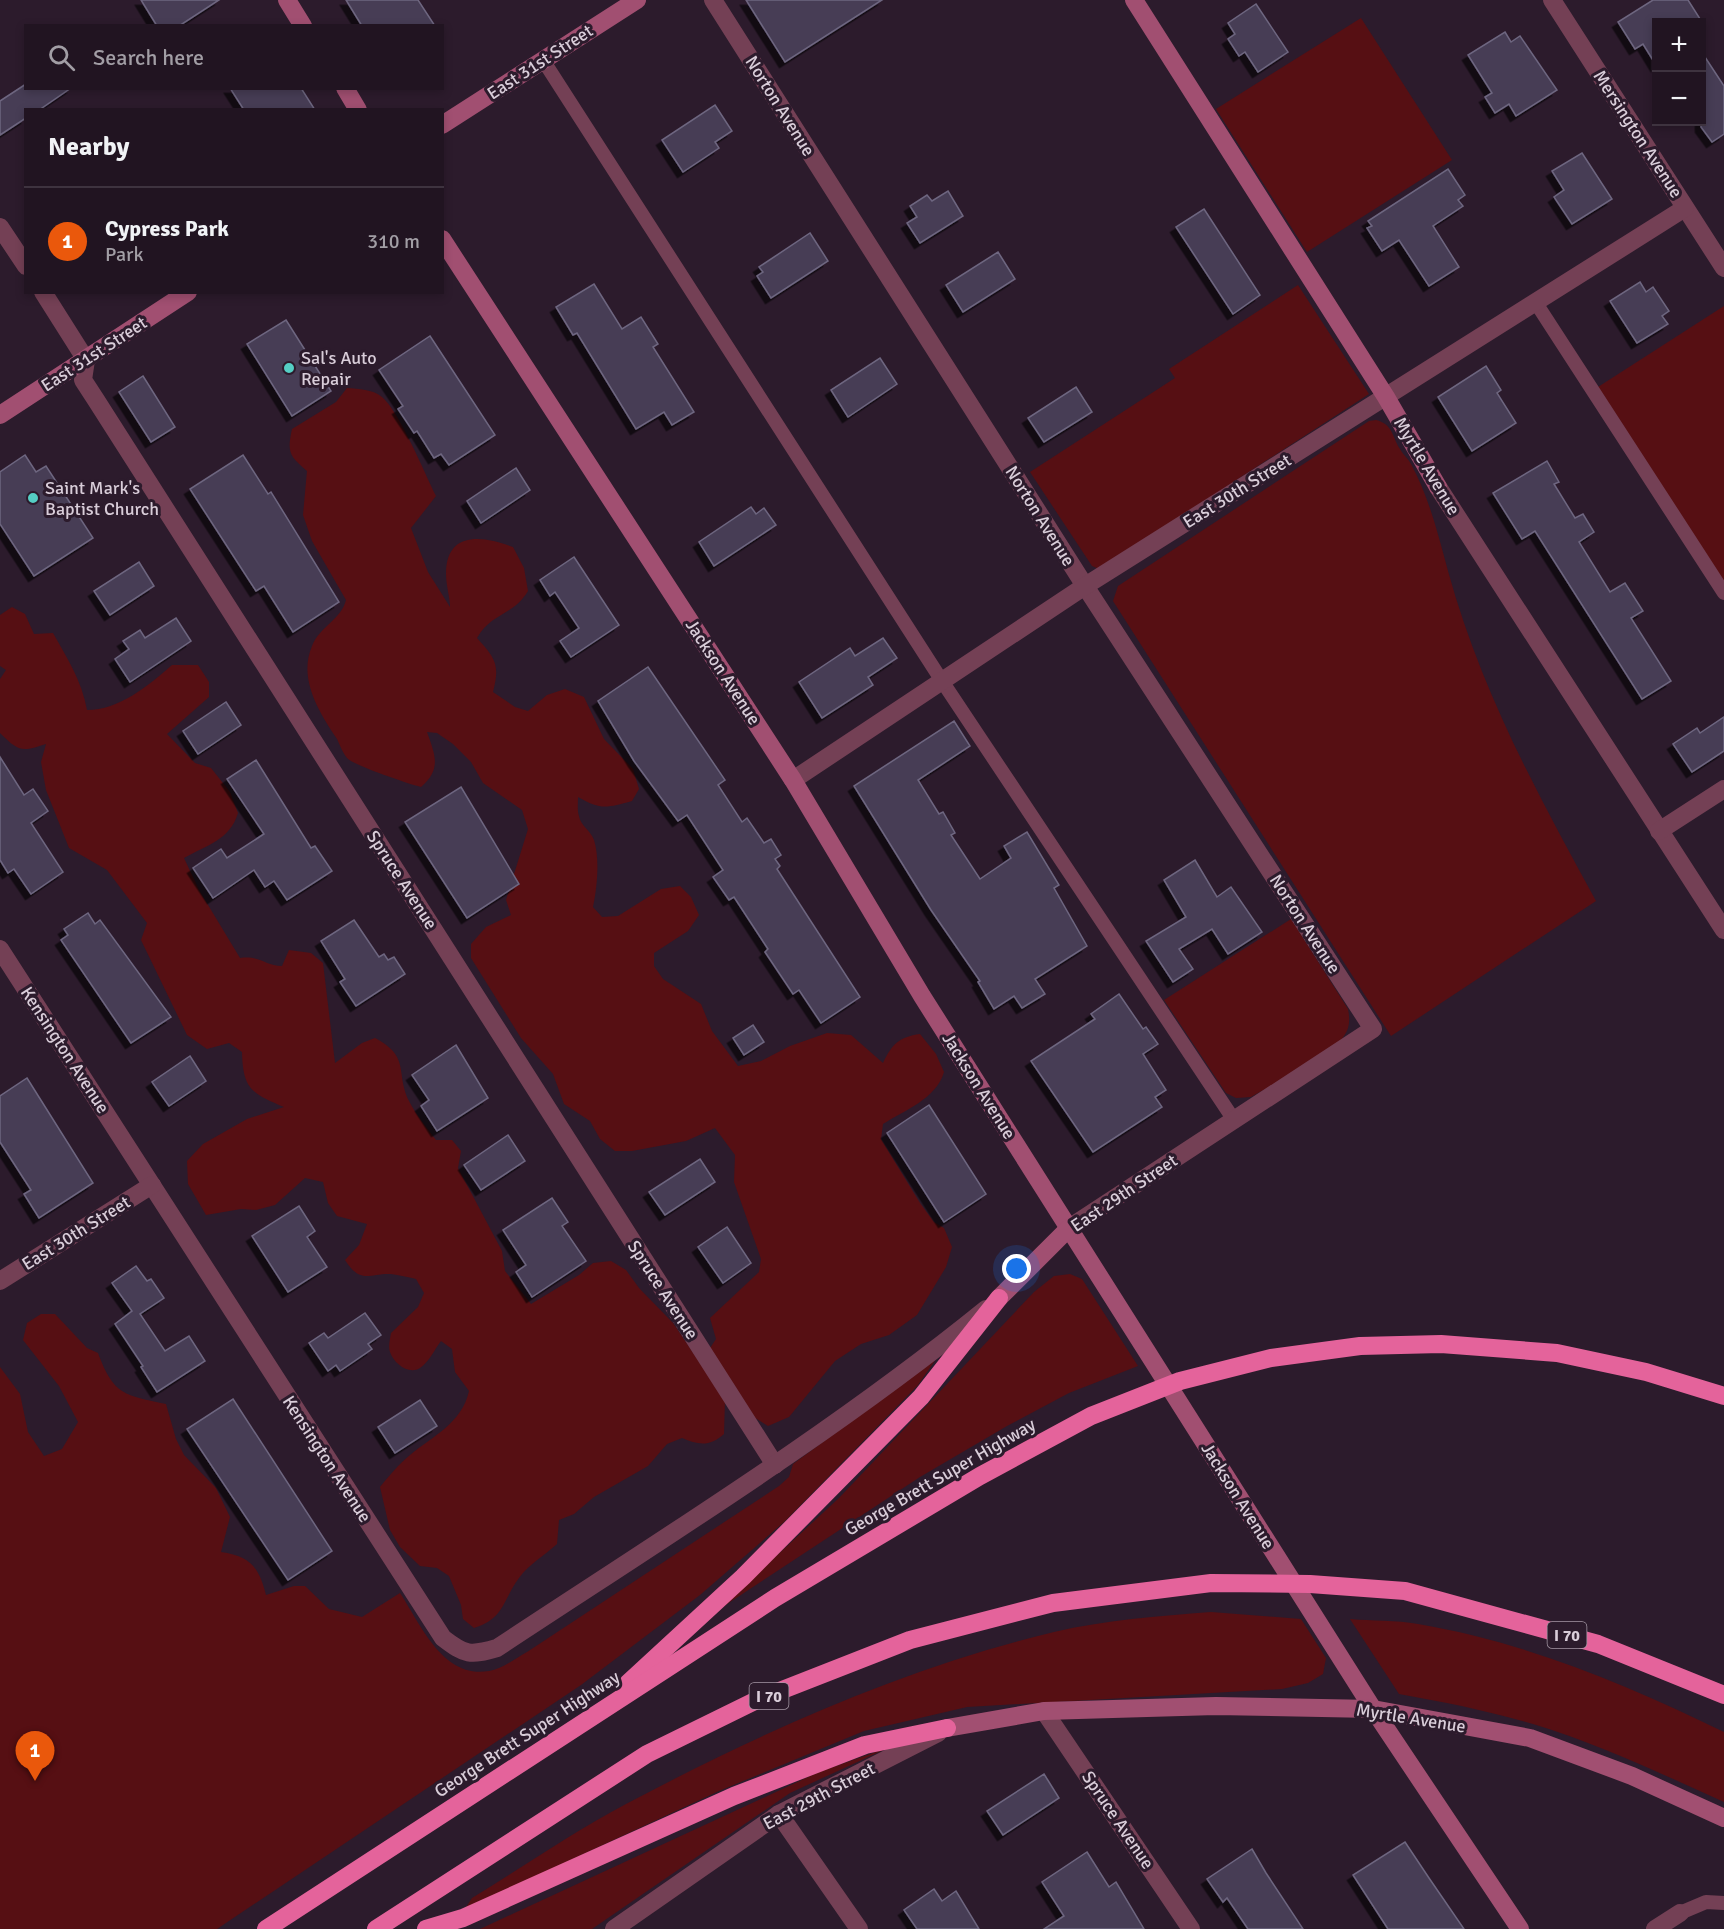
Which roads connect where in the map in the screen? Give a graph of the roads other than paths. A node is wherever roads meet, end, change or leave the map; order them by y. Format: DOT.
graph roads {
  1 [pos="287,0"];
  2 [pos="637,0"];
  3 [pos="713,0"];
  4 [pos="1134,0"];
  5 [pos="1552,0"];
  6 [pos="302,24"];
  7 [pos="543,60"];
  8 [pos="346,90"];
  9 [pos="357,108"];
  10 [pos="444,124"];
  11 [pos="1685,208"];
  12 [pos="0,227"];
  13 [pos="444,242"];
  14 [pos="24,263"];
  15 [pos="1724,268"];
  16 [pos="44,294"];
  17 [pos="185,294"];
  18 [pos="1536,303"];
  19 [pos="86,360"];
  20 [pos="1386,397"];
  21 [pos="0,416"];
  22 [pos="1085,586"];
  23 [pos="1724,593"];
  24 [pos="942,681"];
  25 [pos="793,780"];
  26 [pos="1724,789"];
  27 [pos="1659,831"];
  28 [pos="1724,930"];
  29 [pos="0,949"];
  30 [pos="1374,1029"];
  31 [pos="1234,1120"];
  32 [pos="152,1185"];
  33 [pos="1069,1228"];
  34 [pos="0,1281"];
  35 [pos="999,1298"];
  36 [pos="1724,1396"];
  37 [pos="775,1465"];
  38 [pos="1724,1695"];
  39 [pos="1373,1709"];
  40 [pos="1044,1711"];
  41 [pos="590,1718"];
  42 [pos="947,1728"];
  43 [pos="779,1814"];
  44 [pos="1724,1818"];
  45 [pos="1724,1903"];
  46 [pos="1680,1913"];
  47 [pos="266,1929"];
  48 [pos="376,1929"];
  49 [pos="426,1929"];
  50 [pos="614,1929"];
  51 [pos="859,1929"];
  52 [pos="1191,1929"];
  53 [pos="1520,1929"];
  54 [pos="1655,1929"];
  1 -- 6 [label="street"];
  2 -- 7 [label="street, East 31st Street"];
  3 -- 22 [label="street, Norton Avenue"];
  4 -- 20 [label="street, Myrtle Avenue"];
  5 -- 11 [label="street, Mersington Avenue"];
  7 -- 10 [label="street, East 31st Street"];
  7 -- 24 [label="lane"];
  8 -- 9 [label="street"];
  11 -- 15 [label="street, Mersington Avenue"];
  11 -- 18 [label="street, East 30th Street"];
  12 -- 14 [label="street"];
  13 -- 25 [label="street, Jackson Avenue"];
  16 -- 19 [label="street, Spruce Avenue"];
  17 -- 19 [label="street, East 31st Street"];
  18 -- 20 [label="street, East 30th Street"];
  18 -- 23 [label="lane"];
  19 -- 21 [label="street, East 31st Street"];
  19 -- 37 [label="street, Spruce Avenue"];
  20 -- 22 [label="street, East 30th Street"];
  20 -- 27 [label="street, Myrtle Avenue"];
  22 -- 24 [label="street, East 30th Street"];
  22 -- 30 [label="street, Norton Avenue"];
  24 -- 25 [label="street, East 30th Street"];
  24 -- 31 [label="lane"];
  25 -- 33 [label="street, Jackson Avenue"];
  26 -- 27 [label="street"];
  27 -- 28 [label="street, Myrtle Avenue"];
  29 -- 32 [label="street, Kensington Avenue"];
  30 -- 31 [label="street, East 29th Street"];
  31 -- 33 [label="street, East 29th Street"];
  32 -- 34 [label="street, East 30th Street"];
  32 -- 37 [label="street, Kensington Avenue"];
  33 -- 35 [label="street, East 29th Street"];
  33 -- 39 [label="street, Jackson Avenue"];
  35 -- 37 [label="street, East 29th Street"];
  35 -- 41 [label="highway"];
  36 -- 41 [label="highway, George Brett Super Highway"];
  38 -- 48 [label="highway, I 70"];
  39 -- 40 [label="street, Myrtle Avenue"];
  39 -- 44 [label="street, Myrtle Avenue"];
  39 -- 53 [label="street, Jackson Avenue"];
  40 -- 42 [label="street, East 29th Street"];
  40 -- 52 [label="street, Spruce Avenue"];
  41 -- 47 [label="highway, George Brett Super Highway"];
  42 -- 43 [label="street, East 29th Street"];
  42 -- 49 [label="highway"];
  43 -- 50 [label="street, East 29th Street"];
  43 -- 51 [label="street"];
  45 -- 46 [label="lane"];
  46 -- 54 [label="street"];
}
